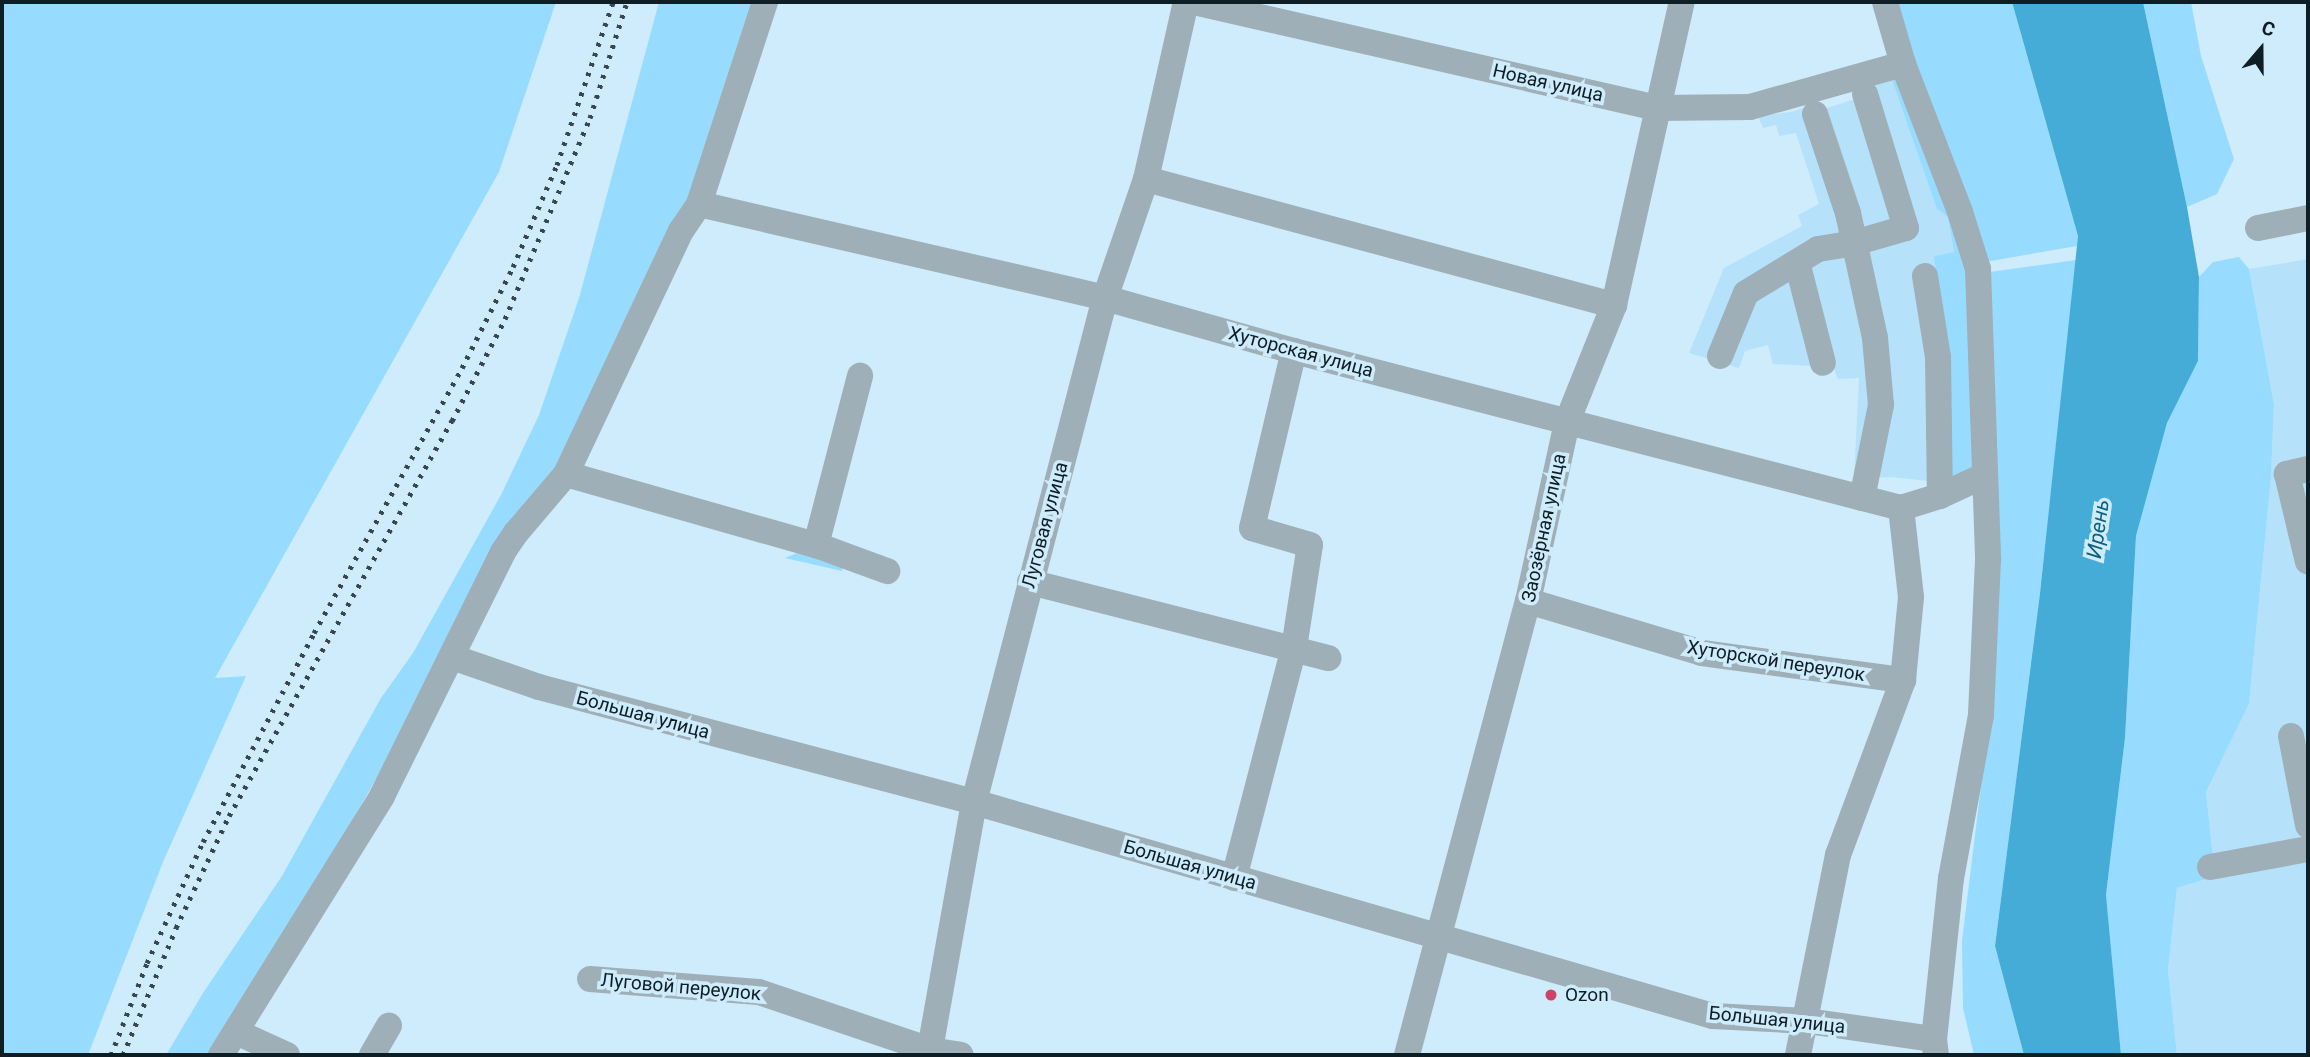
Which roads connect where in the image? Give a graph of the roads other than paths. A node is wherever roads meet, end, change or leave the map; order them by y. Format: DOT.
graph roads {
  1 [pos="765,2"];
  2 [pos="1186,2"];
  3 [pos="1194,2"];
  4 [pos="1682,2"];
  5 [pos="1885,2"];
  6 [pos="1903,64"];
  7 [pos="1865,94"];
  8 [pos="1657,108"];
  9 [pos="1815,114"];
  10 [pos="1146,179"];
  11 [pos="699,205"];
  12 [pos="2308,218"];
  13 [pos="2258,228"];
  14 [pos="1854,243"];
  15 [pos="1797,262"];
  16 [pos="1925,276"];
  17 [pos="1105,298"];
  18 [pos="1614,306"];
  19 [pos="1294,351"];
  20 [pos="1720,356"];
  21 [pos="1823,363"];
  22 [pos="860,376"];
  23 [pos="1567,422"];
  24 [pos="2308,469"];
  25 [pos="566,474"];
  26 [pos="1983,476"];
  27 [pos="1940,496"];
  28 [pos="1862,498"];
  29 [pos="1901,508"];
  30 [pos="816,545"];
  31 [pos="2308,562"];
  32 [pos="887,571"];
  33 [pos="1030,582"];
  34 [pos="1528,601"];
  35 [pos="1294,648"];
  36 [pos="452,657"];
  37 [pos="1328,659"];
  38 [pos="1903,680"];
  39 [pos="2291,736"];
  40 [pos="974,802"];
  41 [pos="2308,825"];
  42 [pos="2308,849"];
  43 [pos="2210,867"];
  44 [pos="1234,878"];
  45 [pos="1440,936"];
  46 [pos="590,979"];
  47 [pos="1807,1021"];
  48 [pos="389,1025"];
  49 [pos="236,1032"];
  50 [pos="1935,1047"];
  51 [pos="929,1053"];
  52 [pos="221,1055"];
  53 [pos="287,1055"];
  54 [pos="372,1055"];
  55 [pos="961,1055"];
  56 [pos="1407,1055"];
  57 [pos="1798,1055"];
  1 -- 11 [label="street"];
  2 -- 10 [label="street, Луговая улица"];
  3 -- 8 [label="street, Новая улица"];
  4 -- 8 [label="street, Заозёрная улица"];
  5 -- 6 [label="street"];
  6 -- 8 [label="street, Новая улица"];
  6 -- 26 [label="street"];
  7 -- 14 [label="street"];
  8 -- 18 [label="street, Заозёрная улица"];
  9 -- 14 [label="street"];
  10 -- 17 [label="street, Луговая улица"];
  10 -- 18 [label="street"];
  11 -- 17 [label="street, Хуторская улица"];
  11 -- 25 [label="street"];
  12 -- 13 [label="street"];
  14 -- 15 [label="street"];
  14 -- 28 [label="street"];
  15 -- 20 [label="street"];
  15 -- 21 [label="street"];
  16 -- 27 [label="street"];
  17 -- 19 [label="street, Хуторская улица"];
  17 -- 33 [label="street, Луговая улица"];
  18 -- 23 [label="street, Заозёрная улица"];
  19 -- 23 [label="street, Хуторская улица"];
  19 -- 35 [label="street"];
  22 -- 30 [label="street"];
  23 -- 28 [label="street, Хуторская улица"];
  23 -- 34 [label="street, Заозёрная улица"];
  24 -- 31 [label="street"];
  25 -- 30 [label="street"];
  25 -- 36 [label="street"];
  26 -- 27 [label="street"];
  26 -- 50 [label="street"];
  27 -- 29 [label="street"];
  28 -- 29 [label="street, Хуторская улица"];
  29 -- 38 [label="street"];
  30 -- 32 [label="street"];
  33 -- 35 [label="street"];
  33 -- 40 [label="street, Луговая улица"];
  34 -- 38 [label="street, Хуторской переулок"];
  34 -- 45 [label="street, Заозёрная улица"];
  35 -- 37 [label="street"];
  35 -- 44 [label="street"];
  36 -- 40 [label="street, Большая улица"];
  36 -- 49 [label="street"];
  38 -- 47 [label="street"];
  39 -- 41 [label="street"];
  40 -- 44 [label="street, Большая улица"];
  40 -- 51 [label="street, Луговая улица"];
  42 -- 43 [label="street"];
  44 -- 45 [label="street, Большая улица"];
  45 -- 47 [label="street, Большая улица"];
  45 -- 56 [label="street, Заозёрная улица"];
  46 -- 51 [label="street, Луговой переулок"];
  47 -- 50 [label="street, Большая улица"];
  47 -- 57 [label="street"];
  48 -- 54 [label="street"];
  49 -- 52 [label="street"];
  49 -- 53 [label="street"];
  51 -- 55 [label="street"];
}
